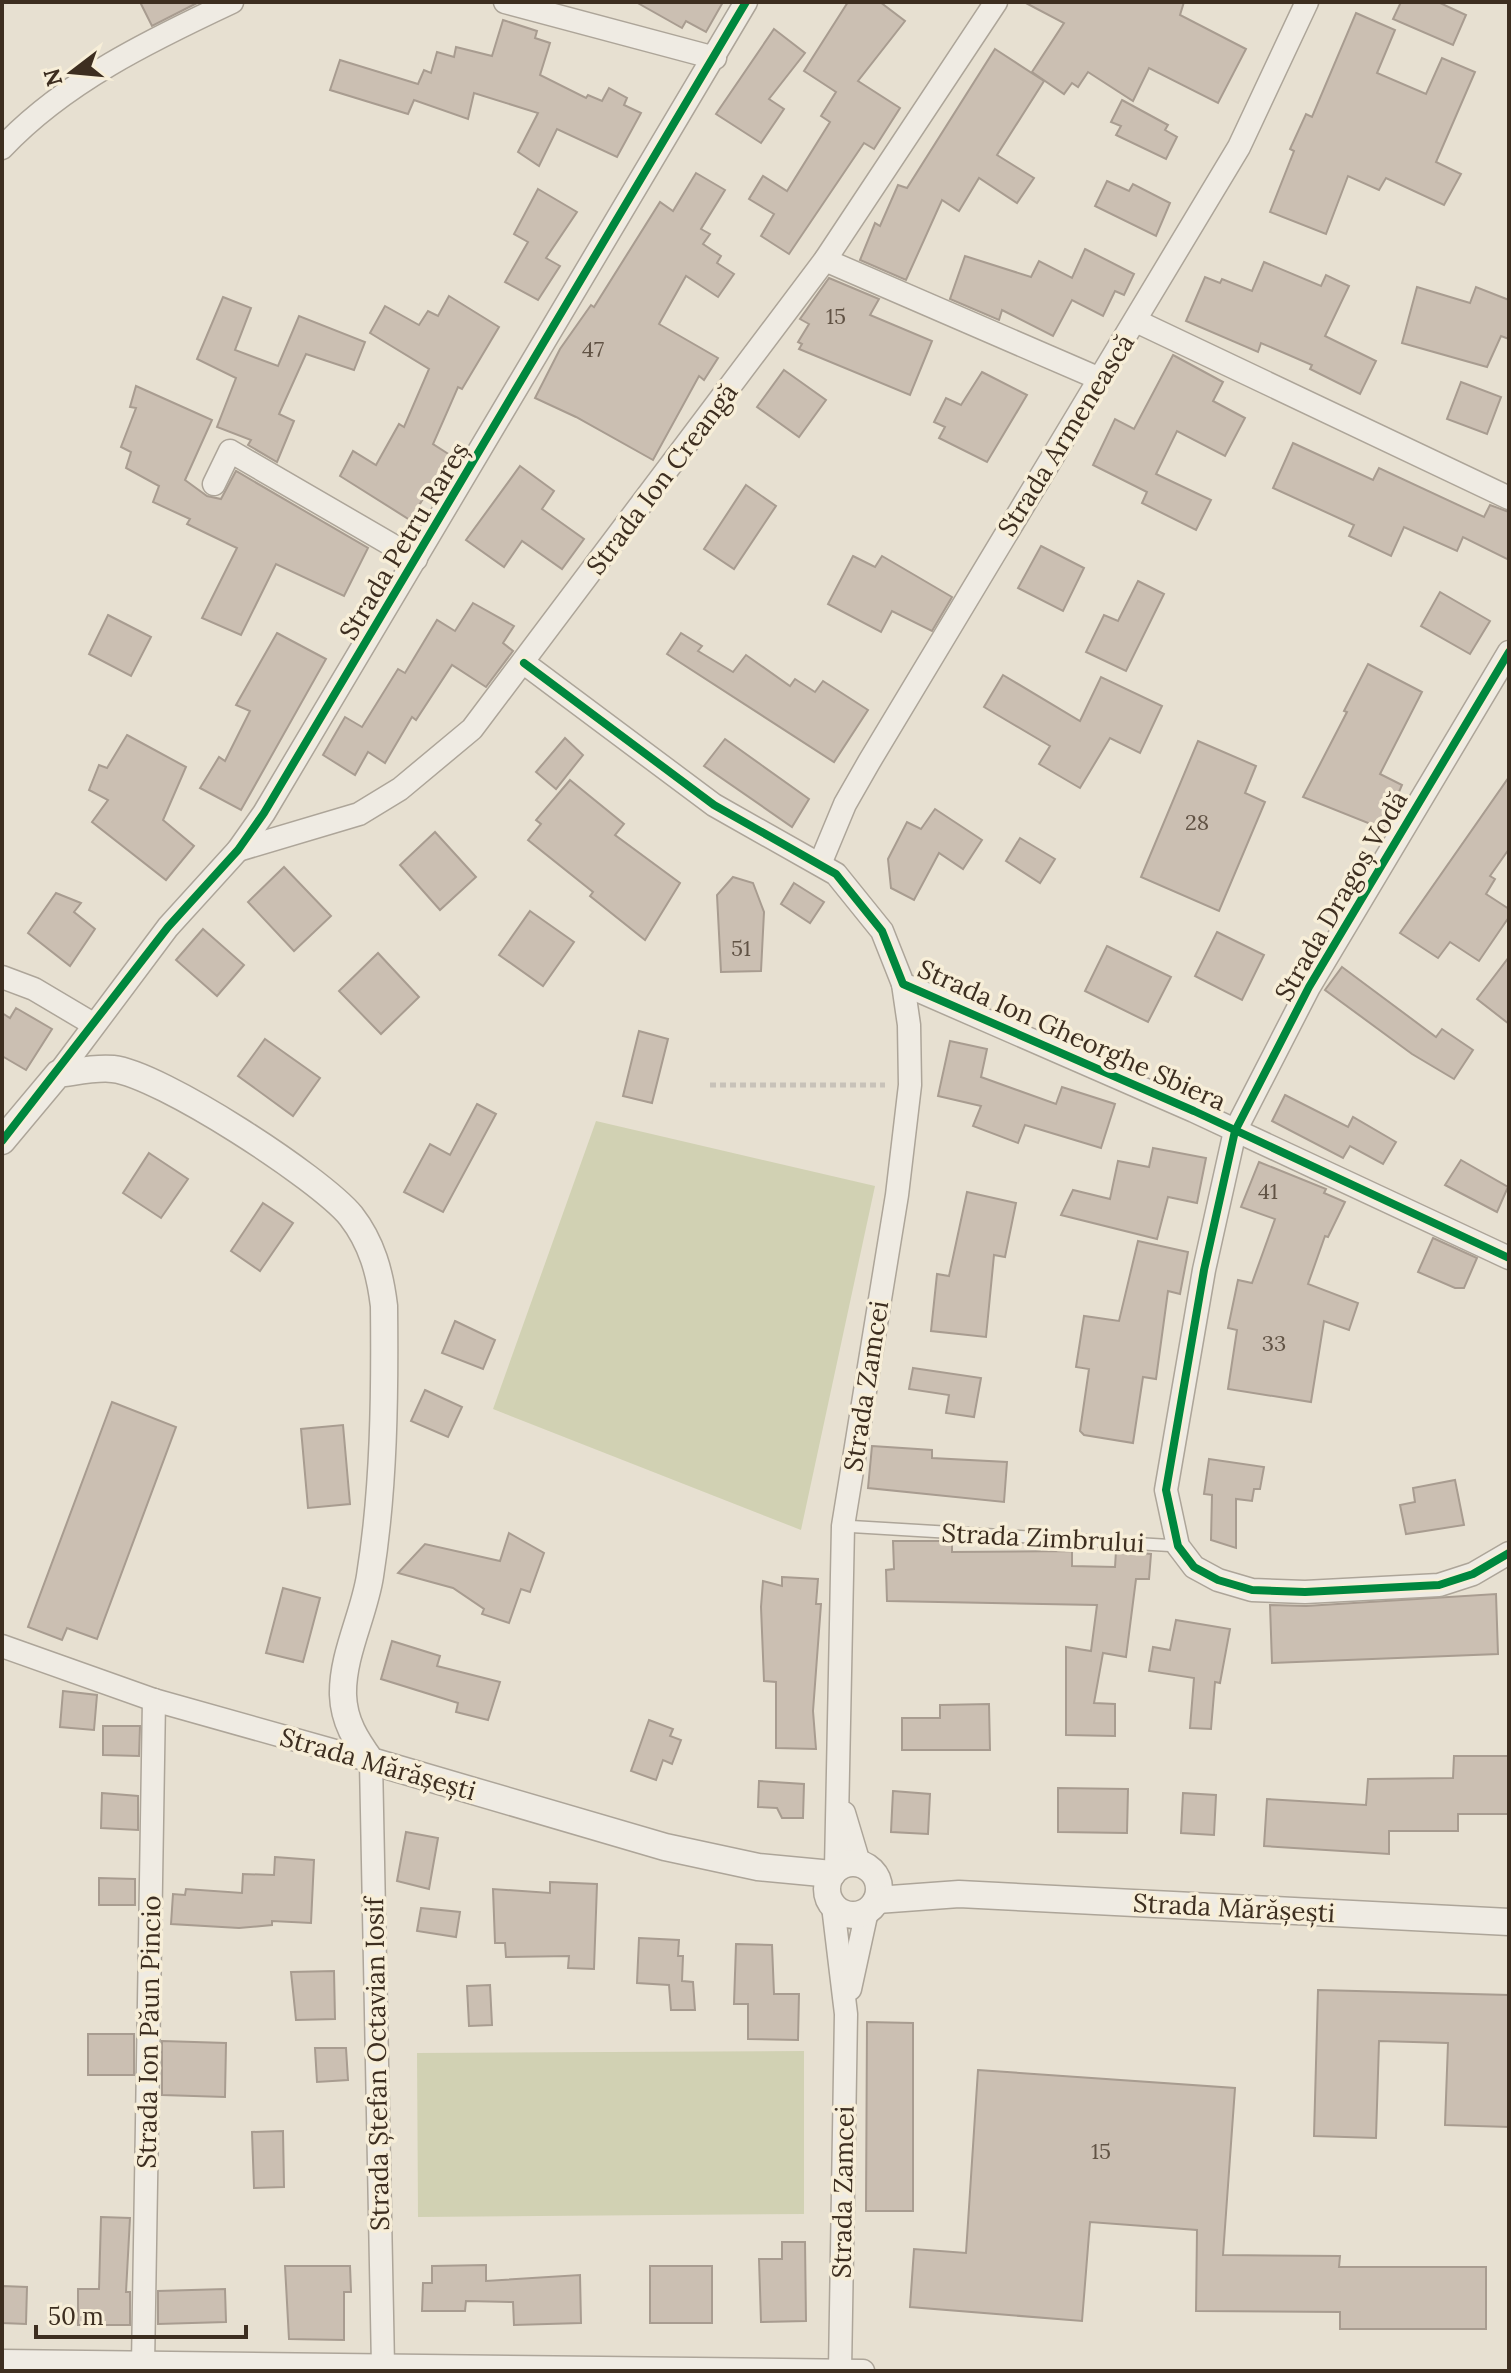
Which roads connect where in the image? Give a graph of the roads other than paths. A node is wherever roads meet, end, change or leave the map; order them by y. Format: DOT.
graph roads {
  1 [pos="232,2"];
  2 [pos="505,2"];
  3 [pos="746,2"];
  4 [pos="996,2"];
  5 [pos="1307,2"];
  6 [pos="715,58"];
  7 [pos="2,148"];
  8 [pos="825,260"];
  9 [pos="1136,321"];
  10 [pos="1100,379"];
  11 [pos="214,484"];
  12 [pos="1509,498"];
  13 [pos="416,559"];
  14 [pos="1509,652"];
  15 [pos="524,663"];
  16 [pos="238,850"];
  17 [pos="820,864"];
  18 [pos="2,977"];
  19 [pos="903,984"];
  20 [pos="93,1024"];
  21 [pos="58,1074"];
  22 [pos="1235,1131"];
  23 [pos="2,1141"];
  24 [pos="1509,1258"];
  25 [pos="843,1526"];
  26 [pos="1178,1546"];
  27 [pos="1509,1553"];
  28 [pos="2,1646"];
  29 [pos="154,1700"];
  30 [pos="371,1761"];
  31 [pos="851,1887"];
  32 [pos="1509,1922"];
  33 [pos="846,2014"];
  34 [pos="2,2361"];
  35 [pos="143,2365"];
  36 [pos="383,2366"];
  37 [pos="840,2371"];
  38 [pos="863,2371"];
  1 -- 7 [label="street"];
  2 -- 6 [label="street"];
  3 -- 6 [label="street, Strada Petru Rareș"];
  4 -- 8 [label="street, Strada Ion Creangă"];
  5 -- 9 [label="street, Strada Armenească"];
  6 -- 13 [label="street, Strada Petru Rareș"];
  8 -- 10 [label="street"];
  8 -- 15 [label="street, Strada Ion Creangă"];
  9 -- 10 [label="street, Strada Armenească"];
  9 -- 12 [label="street"];
  10 -- 17 [label="street, Strada Armenească"];
  11 -- 13 [label="street"];
  13 -- 16 [label="street, Strada Petru Rareș"];
  14 -- 22 [label="street, Strada Dragoș Vodă"];
  15 -- 16 [label="street, Strada Ion Creangă"];
  15 -- 17 [label="street, Strada Ion Gheorghe Sbiera"];
  16 -- 20 [label="street, Strada Petru Rareș"];
  17 -- 19 [label="street, Strada Ion Gheorghe Sbiera"];
  18 -- 20 [label="street"];
  19 -- 22 [label="street, Strada Ion Gheorghe Sbiera"];
  19 -- 25 [label="street, Strada Zamcei"];
  20 -- 21 [label="street, Strada Petru Rareș"];
  21 -- 23 [label="street"];
  21 -- 30 [label="street"];
  22 -- 24 [label="street, Strada Ion Gheorghe Sbiera"];
  22 -- 26 [label="street, Strada Dragoș Vodă"];
  25 -- 26 [label="lane, Strada Zimbrului"];
  25 -- 31 [label="street, Strada Zamcei"];
  26 -- 27 [label="street, Strada Zimbrului"];
  28 -- 29 [label="street, Strada Mărășești"];
  29 -- 30 [label="street, Strada Mărășești"];
  29 -- 35 [label="street, Strada Ion Păun Pincio"];
  30 -- 31 [label="street, Strada Mărășești"];
  30 -- 36 [label="street, Strada Ștefan Octavian Iosif"];
  31 -- 32 [label="street, Strada Mărășești"];
  31 -- 33 [label="street, Strada Zamcei"];
  31 -- 33 [label="street, Strada Zamcei"];
  33 -- 37 [label="street, Strada Zamcei"];
  34 -- 35 [label="street"];
  35 -- 36 [label="street"];
  36 -- 37 [label="street"];
  37 -- 38 [label="street"];
}
